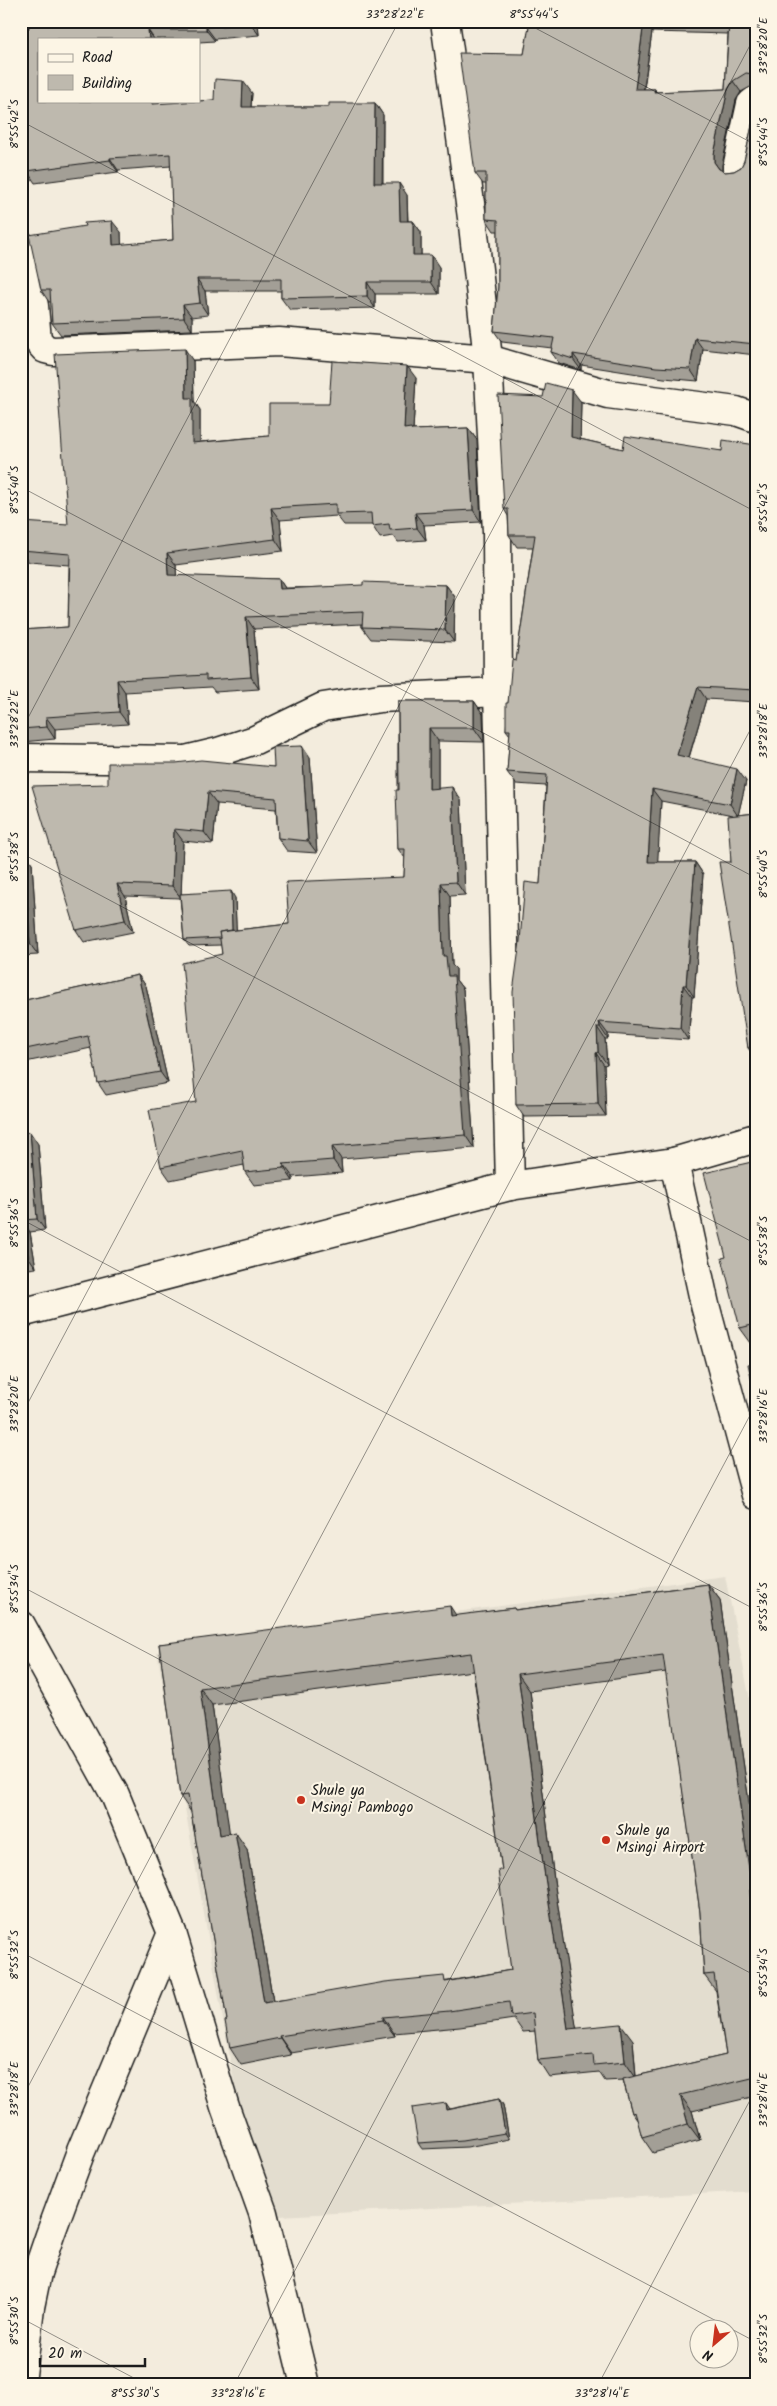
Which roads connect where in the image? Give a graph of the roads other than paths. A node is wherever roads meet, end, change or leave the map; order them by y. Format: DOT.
graph roads {
  1 [pos="445,21"];
  2 [pos="756,100"];
  3 [pos="737,168"];
  4 [pos="21,245"];
  5 [pos="488,359"];
  6 [pos="756,418"];
  7 [pos="498,692"];
  8 [pos="21,758"];
  9 [pos="756,1138"];
  10 [pos="674,1162"];
  11 [pos="510,1186"];
  12 [pos="21,1313"];
  13 [pos="756,1495"];
  14 [pos="21,1625"];
  15 [pos="172,1933"];
  16 [pos="21,2383"];
  17 [pos="305,2385"];
  1 -- 5 [label="street"];
  2 -- 3 [label="street"];
  4 -- 5 [label="street"];
  5 -- 6 [label="street"];
  5 -- 7 [label="street"];
  7 -- 8 [label="street"];
  7 -- 11 [label="street"];
  9 -- 10 [label="street"];
  10 -- 11 [label="street"];
  10 -- 13 [label="street"];
  11 -- 12 [label="street"];
  14 -- 15 [label="street"];
  15 -- 16 [label="street"];
  15 -- 17 [label="street"];
}
